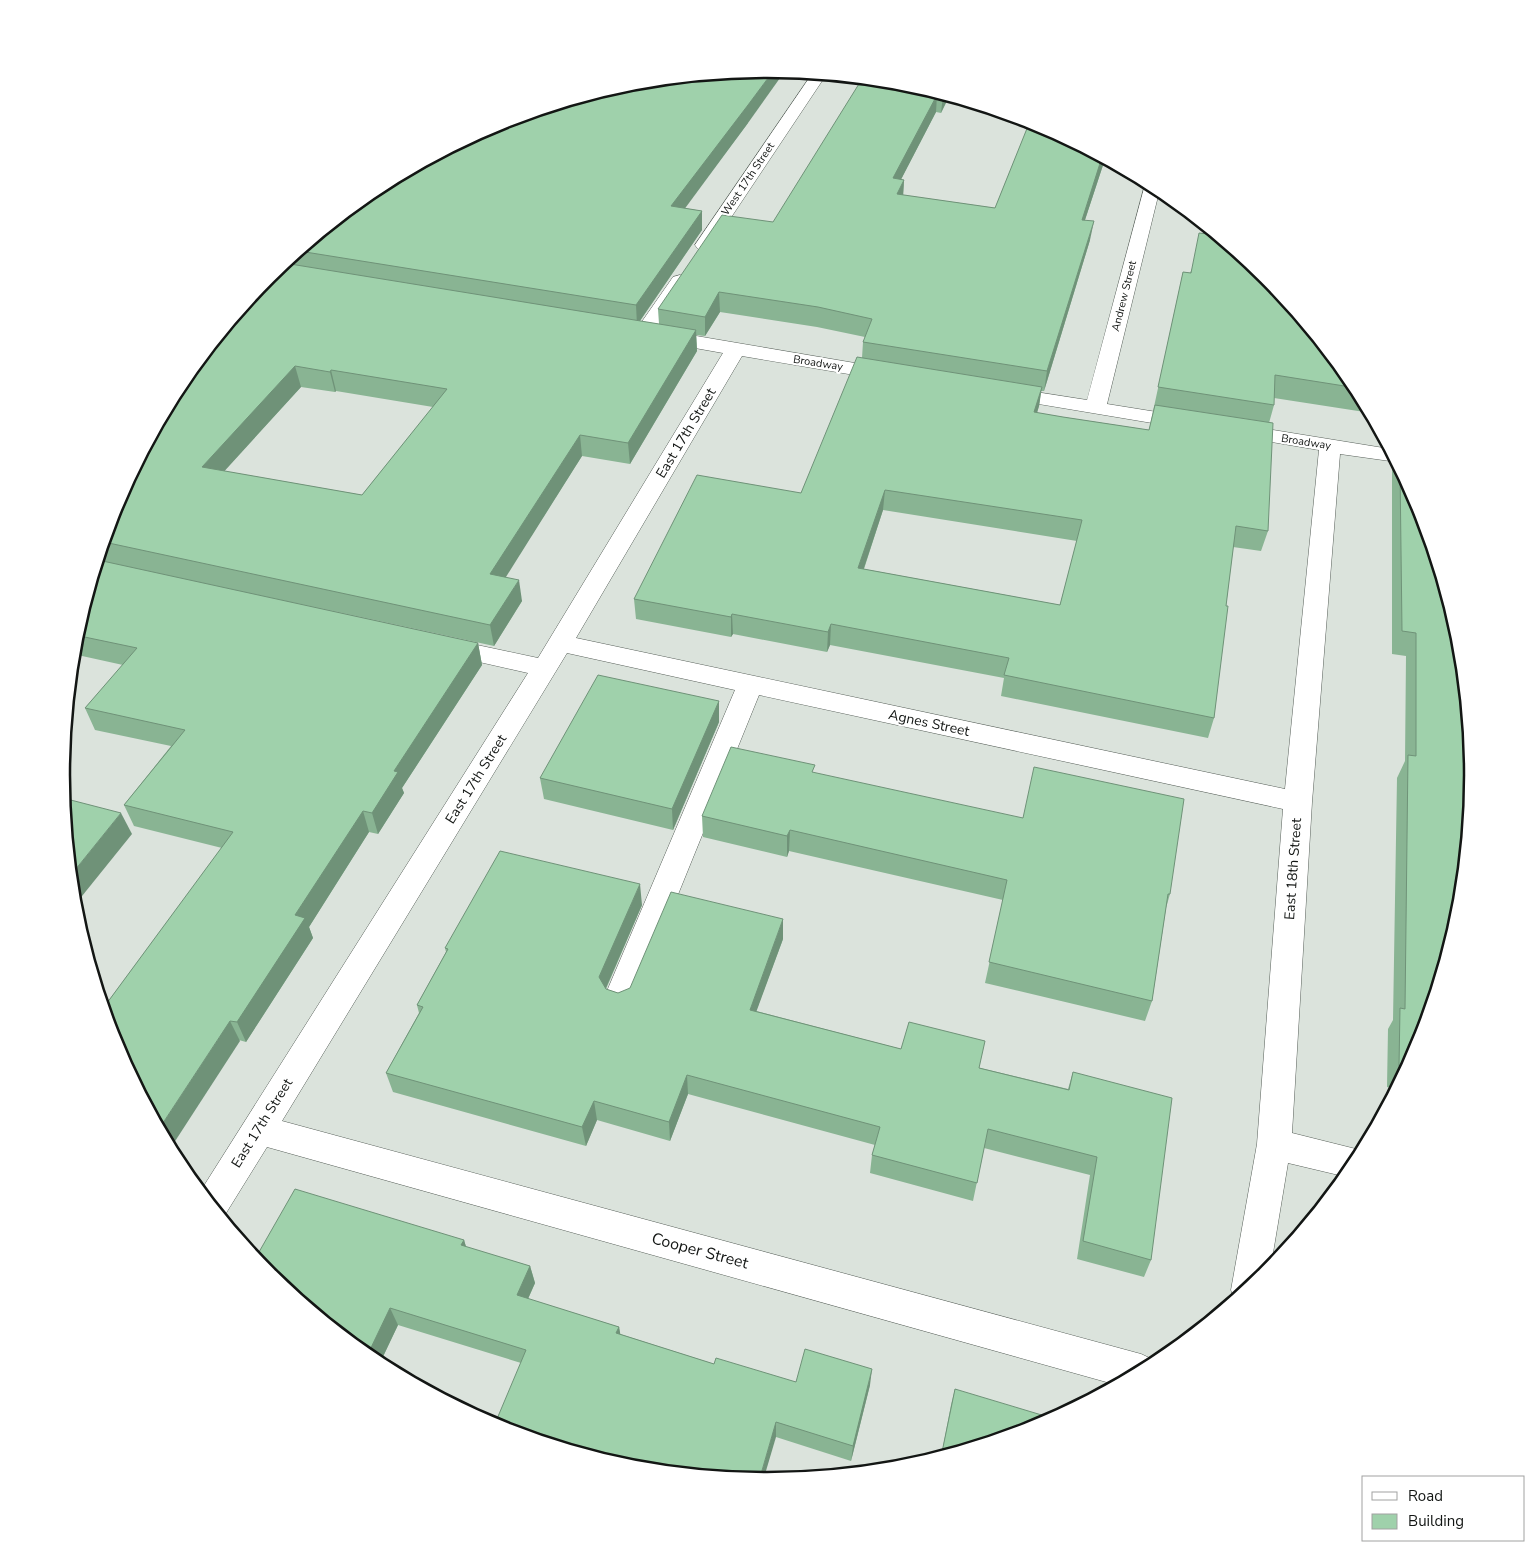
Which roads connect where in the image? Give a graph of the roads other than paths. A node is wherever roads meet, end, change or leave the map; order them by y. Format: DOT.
graph roads {
  1 [pos="815,79"];
  2 [pos="1150,193"];
  3 [pos="635,332"];
  4 [pos="735,350"];
  5 [pos="911,378"];
  6 [pos="989,390"];
  7 [pos="1096,407"];
  8 [pos="1330,446"];
  9 [pos="1387,455"];
  10 [pos="418,640"];
  11 [pos="560,643"];
  12 [pos="545,668"];
  13 [pos="750,684"];
  14 [pos="1298,802"];
  15 [pos="620,998"];
  16 [pos="258,1129"];
  17 [pos="1274,1144"];
  18 [pos="1348,1162"];
  19 [pos="214,1200"];
  20 [pos="1251,1278"];
  21 [pos="1131,1370"];
  1 -- 3 [label="street, West 17th Street"];
  2 -- 7 [label="street, Andrew Street"];
  3 -- 4 [label="street, Broadway"];
  4 -- 5 [label="street, Broadway"];
  4 -- 11 [label="street, East 17th Street"];
  6 -- 7 [label="street, Broadway"];
  7 -- 8 [label="street, Broadway"];
  8 -- 9 [label="street, Broadway"];
  8 -- 14 [label="street, East 18th Street"];
  10 -- 12 [label="street"];
  11 -- 12 [label="street, East 17th Street"];
  11 -- 13 [label="street, Agnes Street"];
  12 -- 16 [label="street, East 17th Street"];
  13 -- 14 [label="street, Agnes Street"];
  13 -- 15 [label="street"];
  14 -- 17 [label="street, East 18th Street"];
  16 -- 19 [label="street, East 17th Street"];
  16 -- 21 [label="street, Cooper Street"];
  17 -- 18 [label="street"];
  17 -- 20 [label="street, East 18th Street"];
}
